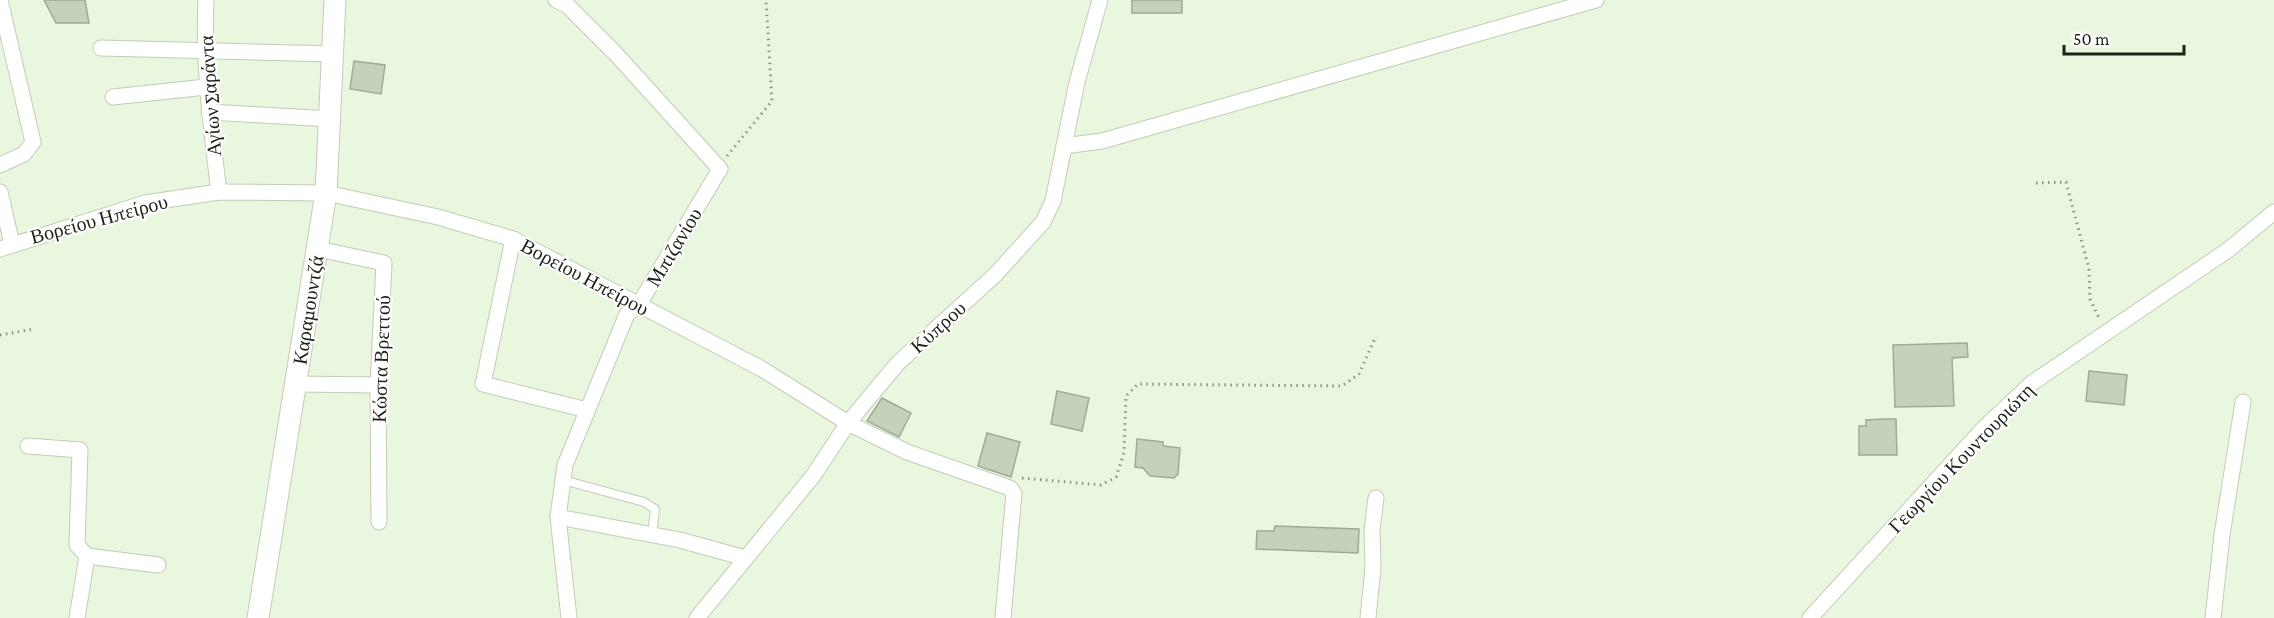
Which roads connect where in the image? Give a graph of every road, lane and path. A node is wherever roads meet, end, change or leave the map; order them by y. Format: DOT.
graph roads {
  1 [pos="0,0"];
  2 [pos="206,0"];
  3 [pos="335,0"];
  4 [pos="556,0"];
  5 [pos="765,0"];
  6 [pos="1100,0"];
  7 [pos="1596,0"];
  8 [pos="101,48"];
  9 [pos="204,49"];
  10 [pos="333,54"];
  11 [pos="206,87"];
  12 [pos="113,97"];
  13 [pos="209,112"];
  14 [pos="330,119"];
  15 [pos="1064,146"];
  16 [pos="0,165"];
  17 [pos="720,169"];
  18 [pos="2036,183"];
  19 [pos="0,192"];
  20 [pos="219,192"];
  21 [pos="326,193"];
  22 [pos="2274,212"];
  23 [pos="513,239"];
  24 [pos="6,246"];
  25 [pos="318,249"];
  26 [pos="638,306"];
  27 [pos="34,329"];
  28 [pos="2107,332"];
  29 [pos="0,335"];
  30 [pos="1376,336"];
  31 [pos="296,384"];
  32 [pos="378,385"];
  33 [pos="2242,402"];
  34 [pos="587,410"];
  35 [pos="848,423"];
  36 [pos="28,446"];
  37 [pos="1022,478"];
  38 [pos="563,480"];
  39 [pos="1376,498"];
  40 [pos="558,517"];
  41 [pos="379,522"];
  42 [pos="652,535"];
  43 [pos="87,556"];
  44 [pos="745,558"];
  45 [pos="158,565"];
  46 [pos="77,618"];
  47 [pos="258,618"];
  48 [pos="569,618"];
  49 [pos="698,618"];
  50 [pos="1003,618"];
  51 [pos="1368,618"];
  52 [pos="1810,618"];
  53 [pos="2213,618"];
  1 -- 16 [label="street"];
  2 -- 9 [label="street, Αγίων Σαράντα"];
  3 -- 10 [label="street, Καραμουντζά"];
  4 -- 17 [label="street"];
  5 -- 17 [label="path"];
  6 -- 15 [label="street, Κύπρου"];
  7 -- 15 [label="street"];
  8 -- 9 [label="street"];
  9 -- 10 [label="street"];
  9 -- 11 [label="street, Αγίων Σαράντα"];
  10 -- 14 [label="street, Καραμουντζά"];
  11 -- 12 [label="street"];
  11 -- 13 [label="street, Αγίων Σαράντα"];
  13 -- 14 [label="street"];
  13 -- 20 [label="street, Αγίων Σαράντα"];
  14 -- 21 [label="street, Καραμουντζά"];
  15 -- 35 [label="street, Κύπρου"];
  17 -- 26 [label="street, Μπιζανίου"];
  18 -- 28 [label="path"];
  19 -- 24 [label="street"];
  20 -- 21 [label="street, Βορείου Ηπείρου"];
  20 -- 24 [label="street, Βορείου Ηπείρου"];
  21 -- 23 [label="street, Βορείου Ηπείρου"];
  21 -- 25 [label="street, Καραμουντζά"];
  22 -- 28 [label="street, Γεωργίου Κουντουριώτη"];
  23 -- 26 [label="street, Βορείου Ηπείρου"];
  23 -- 34 [label="street"];
  25 -- 31 [label="street, Καραμουντζά"];
  25 -- 32 [label="street, Κώστα Βρεττού"];
  26 -- 34 [label="street, Μπιζανίου"];
  26 -- 35 [label="street, Βορείου Ηπείρου"];
  27 -- 29 [label="path"];
  28 -- 52 [label="street, Γεωργίου Κουντουριώτη"];
  30 -- 37 [label="path"];
  31 -- 32 [label="street"];
  31 -- 47 [label="street, Καραμουντζά"];
  32 -- 41 [label="street, Κώστα Βρεττού"];
  33 -- 53 [label="street"];
  34 -- 38 [label="street, Μπιζανίου"];
  35 -- 44 [label="street, Κύπρου"];
  35 -- 50 [label="street, Βορείου Ηπείρου"];
  36 -- 43 [label="street"];
  38 -- 40 [label="street, Μπιζανίου"];
  38 -- 42 [label="lane"];
  39 -- 51 [label="street"];
  40 -- 42 [label="street"];
  40 -- 48 [label="street, Μπιζανίου"];
  42 -- 44 [label="street"];
  43 -- 45 [label="street"];
  43 -- 46 [label="street"];
  44 -- 49 [label="street, Κύπρου"];
}
